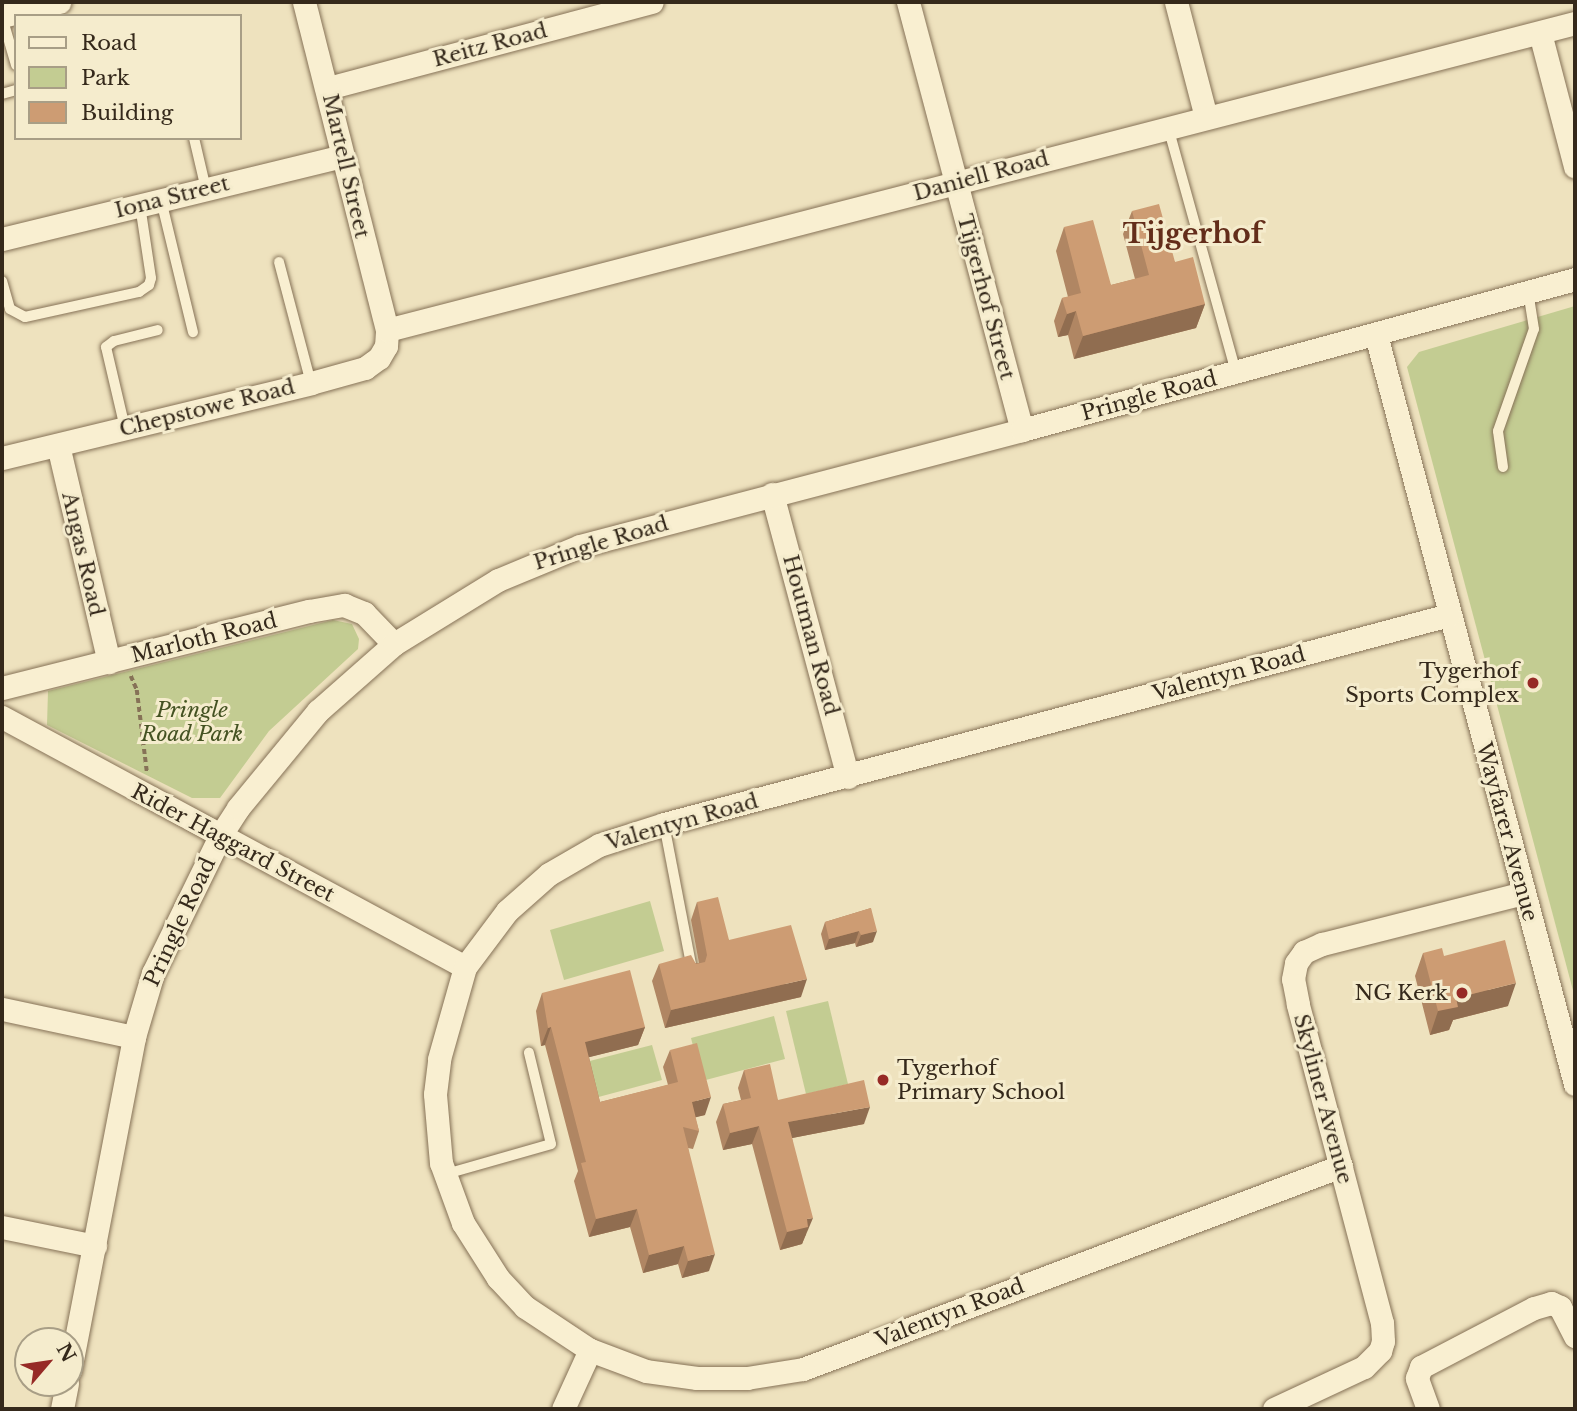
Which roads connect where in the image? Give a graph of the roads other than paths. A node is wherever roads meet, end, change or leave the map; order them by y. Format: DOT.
graph roads {
  1 [pos="59,2"];
  2 [pos="304,2"];
  3 [pos="652,2"];
  4 [pos="908,2"];
  5 [pos="1176,2"];
  6 [pos="2,16"];
  7 [pos="1575,23"];
  8 [pos="1540,33"];
  9 [pos="14,58"];
  10 [pos="328,88"];
  11 [pos="1206,117"];
  12 [pos="1168,127"];
  13 [pos="194,140"];
  14 [pos="342,156"];
  15 [pos="1575,166"];
  16 [pos="956,183"];
  17 [pos="206,189"];
  18 [pos="150,203"];
  19 [pos="2,239"];
  20 [pos="279,262"];
  21 [pos="1575,279"];
  22 [pos="2,281"];
  23 [pos="1528,293"];
  24 [pos="158,330"];
  25 [pos="387,330"];
  26 [pos="193,332"];
  27 [pos="1377,335"];
  28 [pos="1236,372"];
  29 [pos="311,383"];
  30 [pos="125,428"];
  31 [pos="1022,430"];
  32 [pos="58,445"];
  33 [pos="2,458"];
  34 [pos="1503,467"];
  35 [pos="772,494"];
  36 [pos="1449,615"];
  37 [pos="394,644"];
  38 [pos="117,661"];
  39 [pos="2,688"];
  40 [pos="2,717"];
  41 [pos="848,777"];
  42 [pos="664,824"];
  43 [pos="220,836"];
  44 [pos="1523,892"];
  45 [pos="466,967"];
  46 [pos="694,974"];
  47 [pos="2,1009"];
  48 [pos="134,1037"];
  49 [pos="528,1053"];
  50 [pos="1575,1084"];
  51 [pos="1341,1166"];
  52 [pos="446,1174"];
  53 [pos="2,1227"];
  54 [pos="95,1246"];
  55 [pos="79,1327"];
  56 [pos="1575,1336"];
  57 [pos="590,1350"];
  58 [pos="563,1409"];
  59 [pos="1274,1409"];
  60 [pos="1428,1409"];
  1 -- 6 [label="street"];
  2 -- 10 [label="street, Martell Street"];
  3 -- 10 [label="street, Reitz Road"];
  4 -- 16 [label="street, Tijgerhof Street"];
  5 -- 11 [label="street"];
  6 -- 9 [label="lane"];
  7 -- 8 [label="street, Daniell Road"];
  8 -- 11 [label="street, Daniell Road"];
  8 -- 15 [label="street"];
  10 -- 14 [label="street, Martell Street"];
  11 -- 12 [label="street, Daniell Road"];
  12 -- 16 [label="street, Daniell Road"];
  12 -- 28 [label="lane"];
  13 -- 17 [label="lane"];
  14 -- 17 [label="street, Iona Street"];
  14 -- 25 [label="street, Martell Street"];
  16 -- 25 [label="street, Daniell Road"];
  16 -- 31 [label="street, Tijgerhof Street"];
  17 -- 18 [label="street, Iona Street"];
  18 -- 19 [label="street, Iona Street"];
  18 -- 22 [label="lane"];
  18 -- 26 [label="lane"];
  20 -- 29 [label="lane"];
  21 -- 23 [label="street, Pringle Road"];
  23 -- 27 [label="street, Pringle Road"];
  23 -- 34 [label="lane"];
  24 -- 30 [label="lane"];
  25 -- 29 [label="street, Chepstowe Road"];
  27 -- 28 [label="street, Pringle Road"];
  27 -- 36 [label="street, Wayfarer Avenue"];
  28 -- 31 [label="street, Pringle Road"];
  29 -- 30 [label="street, Chepstowe Road"];
  30 -- 32 [label="street, Chepstowe Road"];
  31 -- 35 [label="street, Pringle Road"];
  32 -- 33 [label="street, Chepstowe Road"];
  32 -- 38 [label="street, Angas Road"];
  35 -- 37 [label="street, Pringle Road"];
  35 -- 41 [label="street, Houtman Road"];
  36 -- 41 [label="street, Valentyn Road"];
  36 -- 44 [label="street, Wayfarer Avenue"];
  37 -- 38 [label="street, Marloth Road"];
  37 -- 43 [label="street, Pringle Road"];
  38 -- 39 [label="street, Marloth Road"];
  40 -- 43 [label="street, Rider Haggard Street"];
  41 -- 42 [label="street, Valentyn Road"];
  42 -- 45 [label="street, Valentyn Road"];
  42 -- 46 [label="lane"];
  43 -- 45 [label="street, Rider Haggard Street"];
  43 -- 48 [label="street, Pringle Road"];
  44 -- 50 [label="street, Wayfarer Avenue"];
  44 -- 51 [label="street, Skyliner Avenue"];
  45 -- 52 [label="street, Valentyn Road"];
  47 -- 48 [label="street"];
  48 -- 54 [label="street, Pringle Road"];
  49 -- 52 [label="lane"];
  51 -- 57 [label="street, Valentyn Road"];
  51 -- 59 [label="street, Skyliner Avenue"];
  52 -- 57 [label="street, Valentyn Road"];
  53 -- 54 [label="street"];
  54 -- 55 [label="street, Pringle Road"];
  56 -- 60 [label="street"];
  57 -- 58 [label="street"];
}
